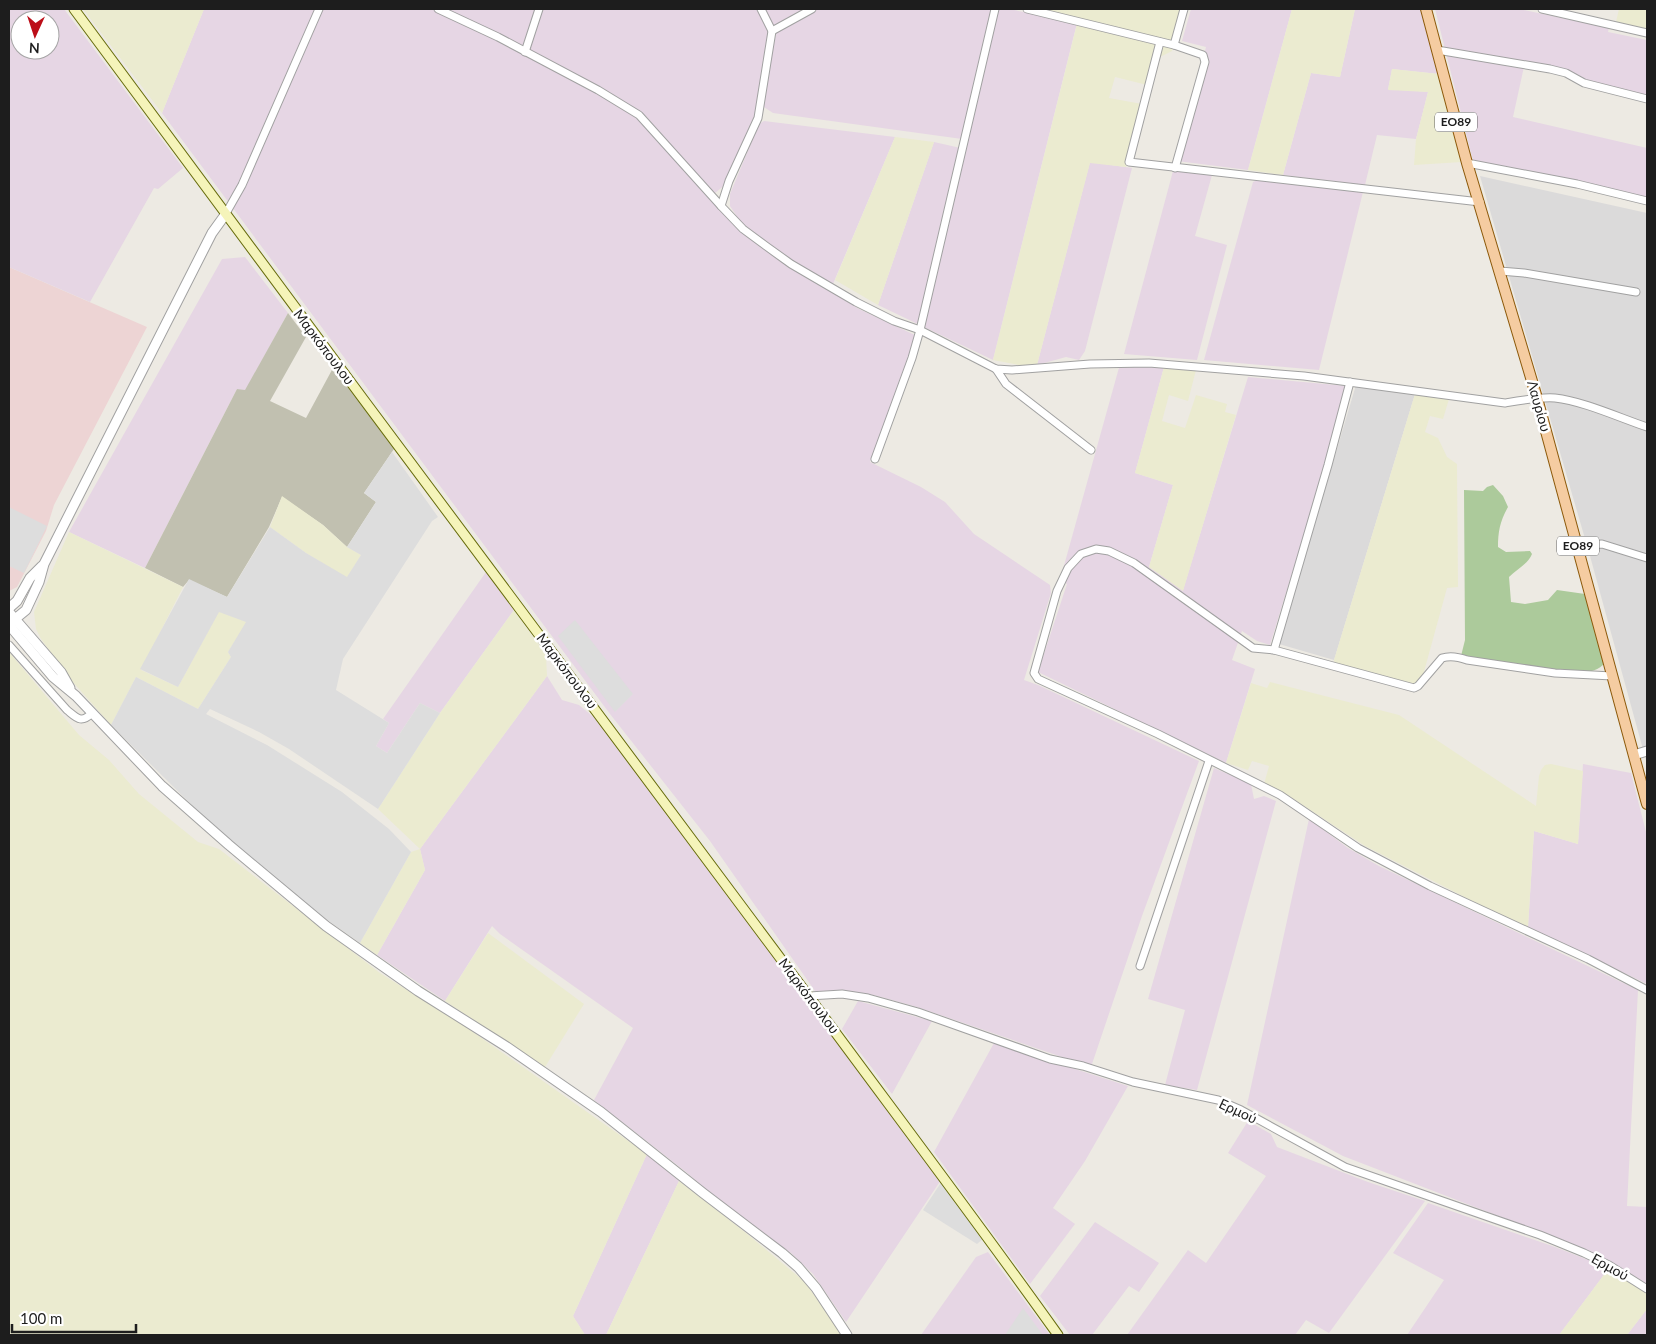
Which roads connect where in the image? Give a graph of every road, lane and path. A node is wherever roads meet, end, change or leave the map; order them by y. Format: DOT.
graph roads {
  1 [pos="74,9"];
  2 [pos="319,9"];
  3 [pos="438,9"];
  4 [pos="539,9"];
  5 [pos="761,9"];
  6 [pos="812,9"];
  7 [pos="995,9"];
  8 [pos="1027,9"];
  9 [pos="1184,9"];
  10 [pos="1426,9"];
  11 [pos="1542,9"];
  12 [pos="772,31"];
  13 [pos="1647,33"];
  14 [pos="1160,42"];
  15 [pos="1174,45"];
  16 [pos="1437,50"];
  17 [pos="525,52"];
  18 [pos="1647,99"];
  19 [pos="1467,163"];
  20 [pos="1175,168"];
  21 [pos="1647,201"];
  22 [pos="1480,202"];
  23 [pos="721,206"];
  24 [pos="225,215"];
  25 [pos="1500,271"];
  26 [pos="1636,292"];
  27 [pos="920,330"];
  28 [pos="996,370"];
  29 [pos="1350,382"];
  30 [pos="1536,398"];
  31 [pos="1647,427"];
  32 [pos="1090,450"];
  33 [pos="876,460"];
  34 [pos="1577,544"];
  35 [pos="1647,558"];
  36 [pos="44,564"];
  37 [pos="9,610"];
  38 [pos="11,623"];
  39 [pos="9,645"];
  40 [pos="1274,650"];
  41 [pos="1612,676"];
  42 [pos="92,714"];
  43 [pos="1647,751"];
  44 [pos="1634,755"];
  45 [pos="1209,761"];
  46 [pos="1647,804"];
  47 [pos="1140,966"];
  48 [pos="1647,990"];
  49 [pos="808,996"];
  50 [pos="1647,1289"];
  51 [pos="847,1335"];
  52 [pos="1058,1335"];
  1 -- 24 [label="main road, Μαρκόπουλου"];
  2 -- 24 [label="street"];
  3 -- 17 [label="street"];
  4 -- 17 [label="street"];
  5 -- 12 [label="street"];
  6 -- 12 [label="street"];
  7 -- 27 [label="street"];
  8 -- 14 [label="street"];
  9 -- 15 [label="street"];
  10 -- 16 [label="main road, Λαυρίου / ΕΟ89"];
  11 -- 13 [label="street"];
  12 -- 23 [label="street"];
  14 -- 15 [label="street"];
  14 -- 20 [label="street"];
  15 -- 20 [label="street"];
  16 -- 18 [label="street"];
  16 -- 19 [label="main road, Λαυρίου / ΕΟ89"];
  17 -- 23 [label="street"];
  19 -- 21 [label="street"];
  19 -- 22 [label="main road, Λαυρίου / ΕΟ89"];
  20 -- 22 [label="street"];
  22 -- 25 [label="main road, Λαυρίου / ΕΟ89"];
  23 -- 27 [label="street"];
  24 -- 36 [label="street"];
  24 -- 49 [label="main road, Μαρκόπουλου"];
  25 -- 26 [label="street"];
  25 -- 30 [label="main road, Λαυρίου / ΕΟ89"];
  27 -- 28 [label="street"];
  27 -- 33 [label="street"];
  28 -- 29 [label="street"];
  28 -- 32 [label="street"];
  29 -- 30 [label="street"];
  29 -- 40 [label="street"];
  30 -- 31 [label="street"];
  30 -- 34 [label="main road, Λαυρίου / ΕΟ89"];
  34 -- 35 [label="street"];
  34 -- 41 [label="main road, Λαυρίου / ΕΟ89"];
  36 -- 37 [label="street"];
  36 -- 38 [label="street"];
  37 -- 38 [label="street"];
  38 -- 42 [label="street"];
  39 -- 42 [label="street"];
  40 -- 41 [label="street"];
  40 -- 45 [label="street"];
  41 -- 44 [label="main road, Λαυρίου / ΕΟ89"];
  42 -- 51 [label="street"];
  43 -- 44 [label="street"];
  44 -- 46 [label="main road, Λαυρίου / ΕΟ89"];
  45 -- 47 [label="street"];
  45 -- 48 [label="street"];
  49 -- 50 [label="street, Ερμού"];
  49 -- 52 [label="main road, Μαρκόπουλου"];
}
